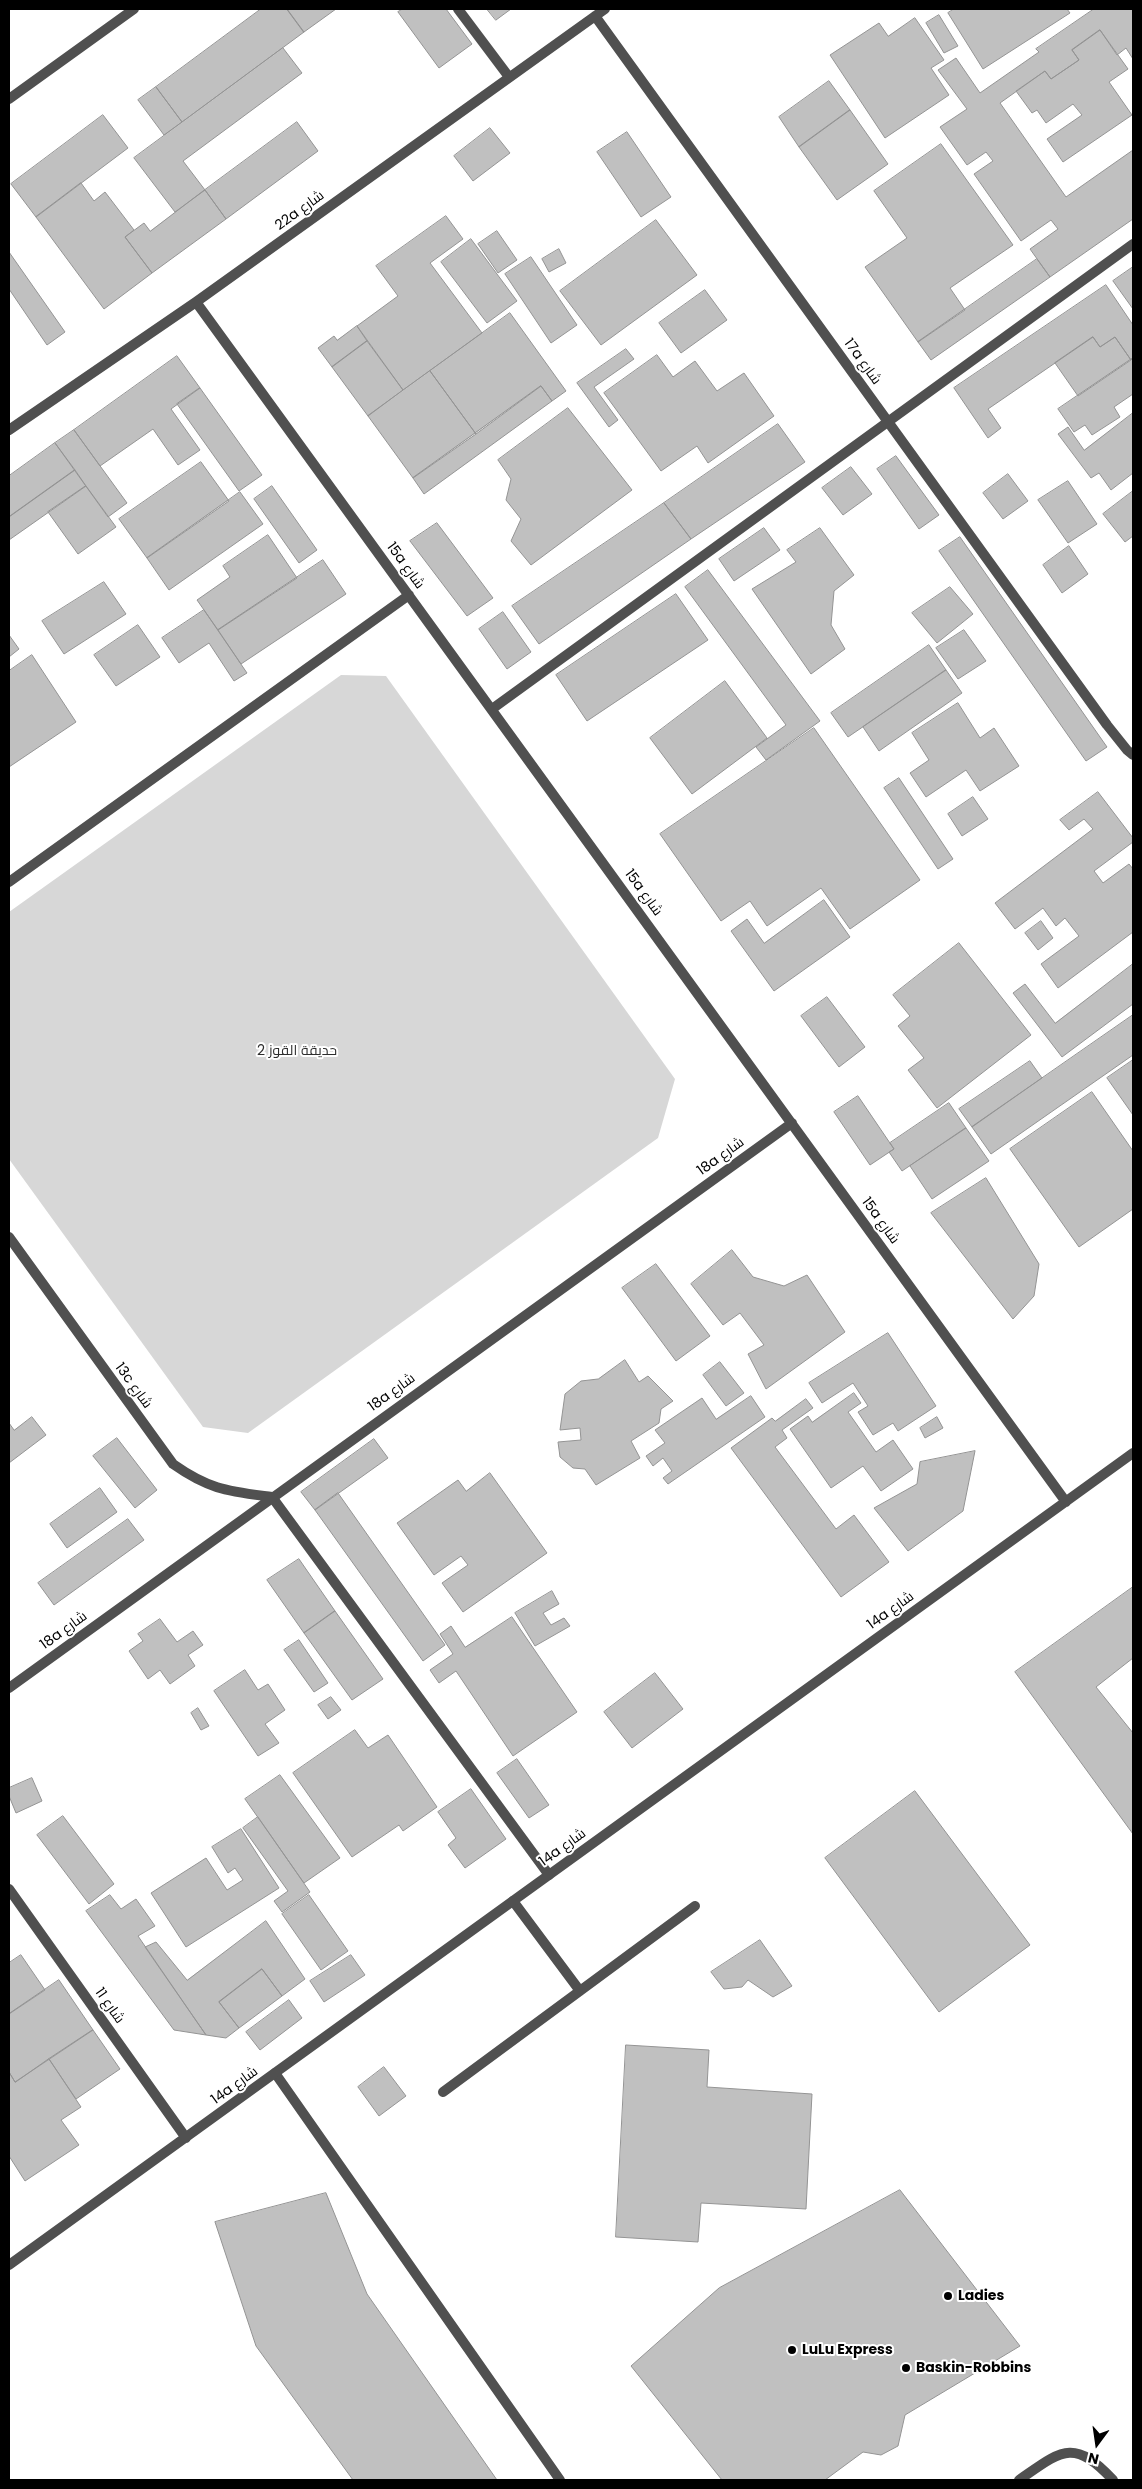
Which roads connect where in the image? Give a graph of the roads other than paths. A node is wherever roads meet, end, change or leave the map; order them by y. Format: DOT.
graph roads {
  1 [pos="134,9"];
  2 [pos="458,9"];
  3 [pos="604,9"];
  4 [pos="595,16"];
  5 [pos="509,77"];
  6 [pos="9,99"];
  7 [pos="1133,244"];
  8 [pos="196,302"];
  9 [pos="888,422"];
  10 [pos="9,430"];
  11 [pos="409,595"];
  12 [pos="492,708"];
  13 [pos="1133,755"];
  14 [pos="9,882"];
  15 [pos="792,1123"];
  16 [pos="9,1237"];
  17 [pos="1133,1453"];
  18 [pos="272,1497"];
  19 [pos="1066,1502"];
  20 [pos="9,1688"];
  21 [pos="549,1876"];
  22 [pos="9,1889"];
  23 [pos="513,1901"];
  24 [pos="695,1906"];
  25 [pos="580,1991"];
  26 [pos="276,2073"];
  27 [pos="443,2092"];
  28 [pos="186,2138"];
  29 [pos="9,2265"];
  30 [pos="560,2480"];
  31 [pos="1018,2480"];
  32 [pos="1113,2480"];
  1 -- 6 [label="street"];
  2 -- 5 [label="street"];
  3 -- 4 [label="street, 22a شارع"];
  4 -- 5 [label="street, 22a شارع"];
  4 -- 9 [label="street, 17a شارع"];
  5 -- 8 [label="street, 22a شارع"];
  7 -- 9 [label="street"];
  8 -- 10 [label="street, 22a شارع"];
  8 -- 11 [label="street, 15a شارع"];
  9 -- 12 [label="street"];
  9 -- 13 [label="street, 17a شارع"];
  11 -- 12 [label="street, 15a شارع"];
  11 -- 14 [label="street"];
  12 -- 15 [label="street, 15a شارع"];
  15 -- 18 [label="street, 18a شارع"];
  15 -- 19 [label="street, 15a شارع"];
  16 -- 18 [label="street, 13c شارع"];
  17 -- 19 [label="street, 14a شارع"];
  18 -- 20 [label="street, 18a شارع"];
  18 -- 21 [label="street"];
  19 -- 21 [label="street, 14a شارع"];
  21 -- 23 [label="street, 14a شارع"];
  22 -- 28 [label="street, شارع 11"];
  23 -- 25 [label="street"];
  23 -- 26 [label="street, 14a شارع"];
  24 -- 25 [label="street"];
  25 -- 27 [label="street"];
  26 -- 28 [label="street, 14a شارع"];
  26 -- 30 [label="street"];
  28 -- 29 [label="street, 14a شارع"];
  31 -- 32 [label="street"];
}
